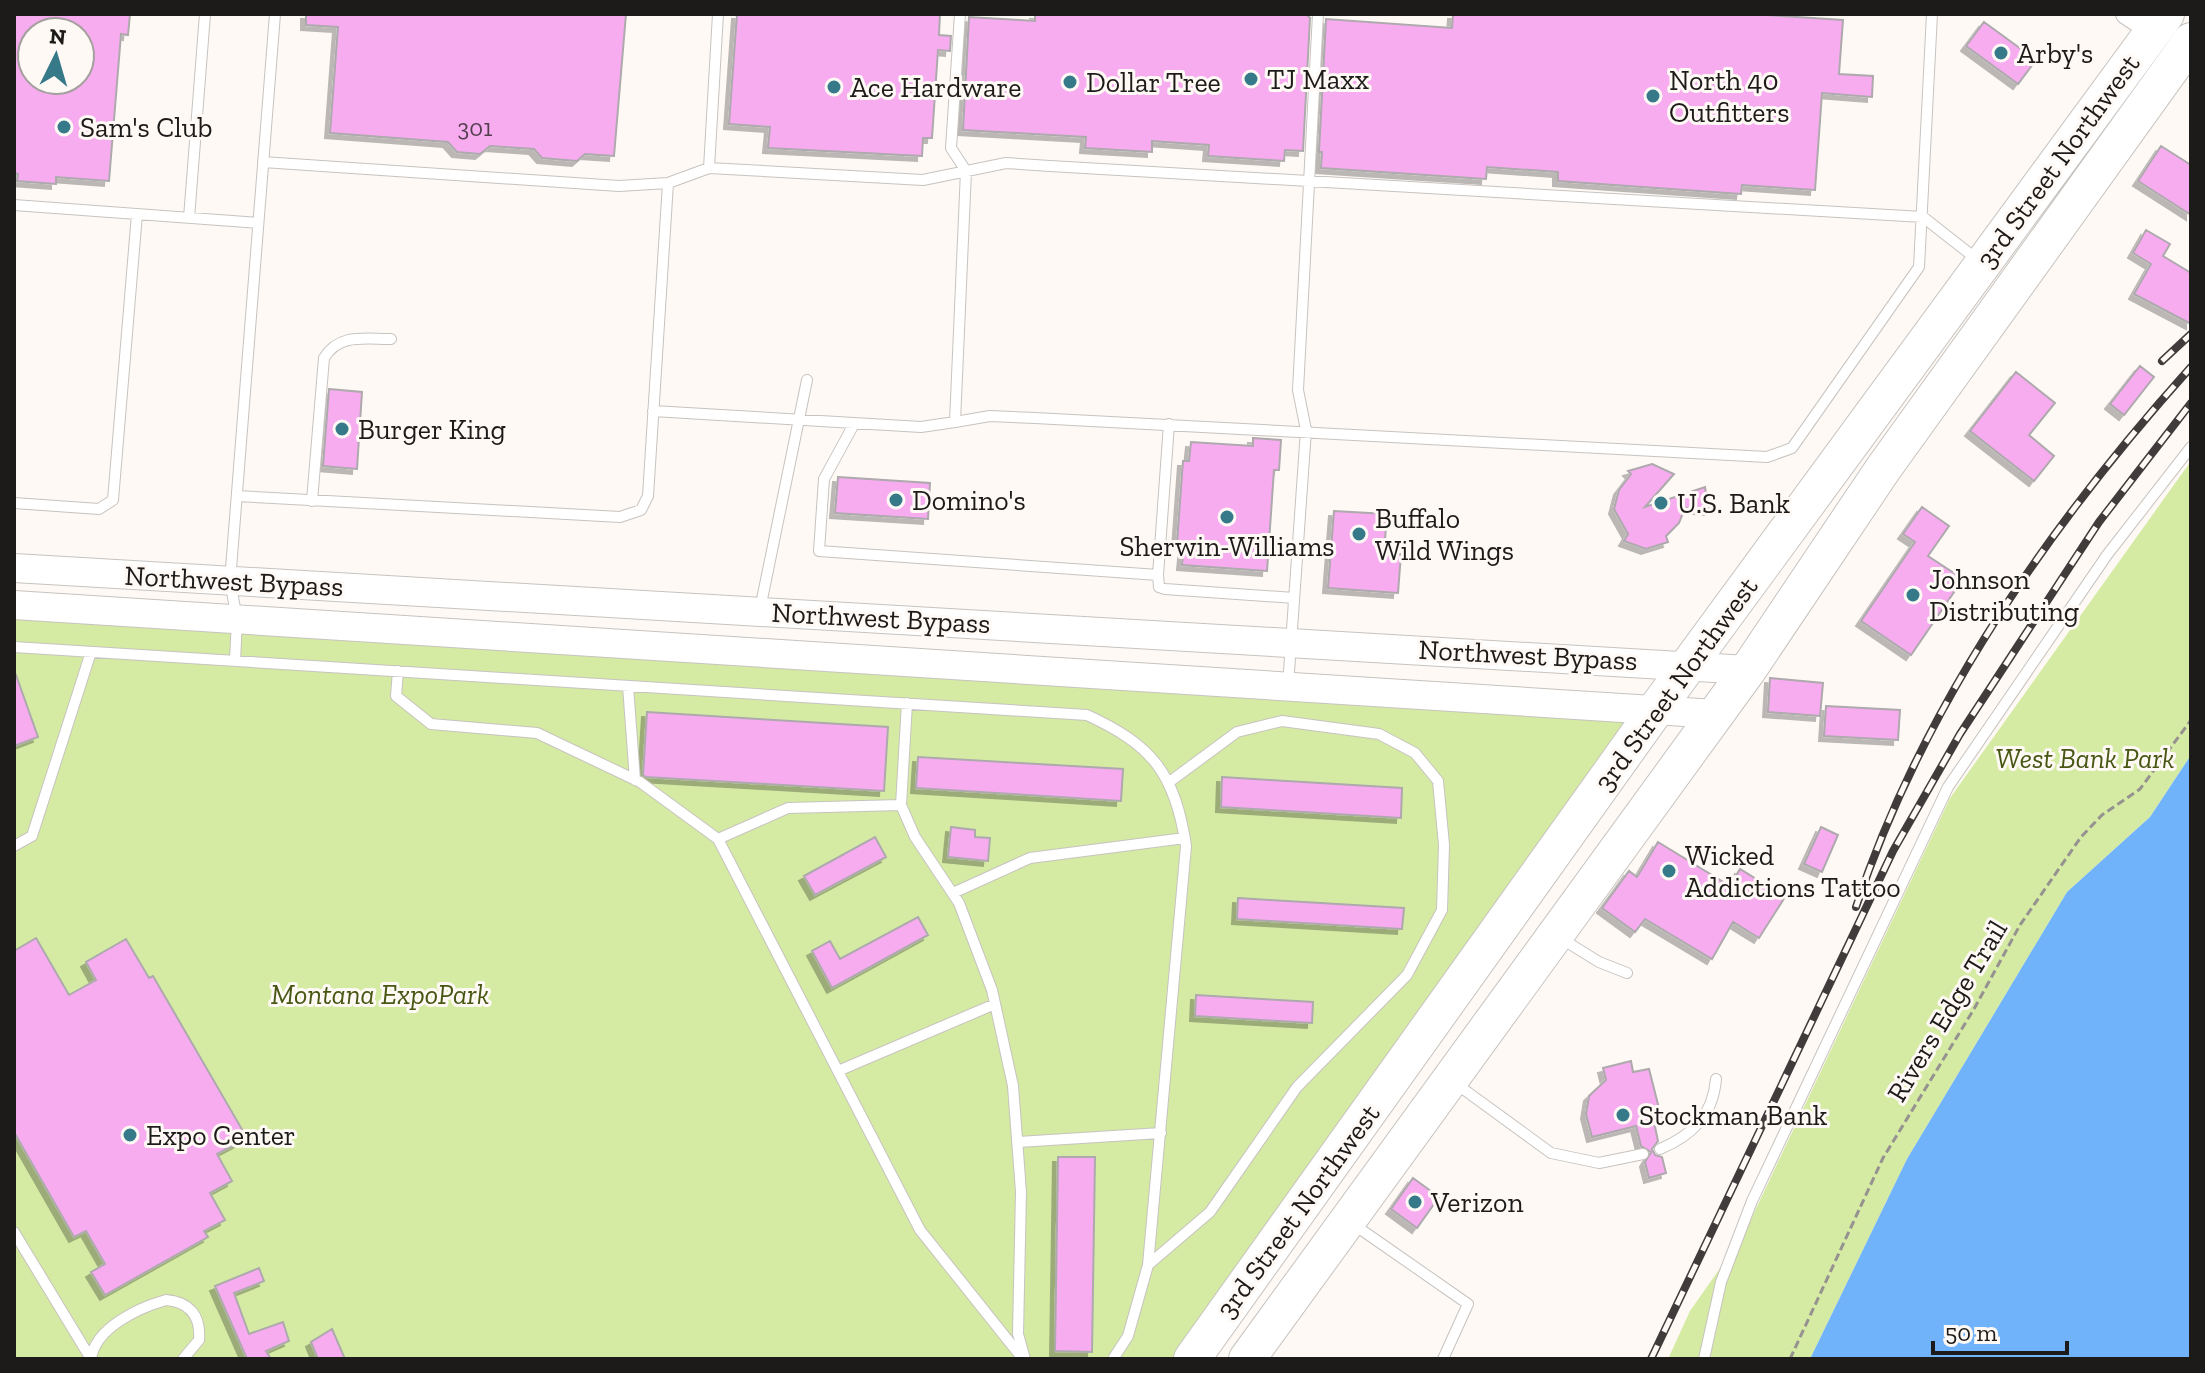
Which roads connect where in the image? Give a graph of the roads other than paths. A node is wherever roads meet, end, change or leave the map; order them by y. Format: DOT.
graph roads {
  1 [pos="205,14"];
  2 [pos="275,14"];
  3 [pos="718,14"];
  4 [pos="960,14"];
  5 [pos="1318,14"];
  6 [pos="1932,14"];
  7 [pos="2148,20"];
  8 [pos="2188,51"];
  9 [pos="263,162"];
  10 [pos="709,168"];
  11 [pos="966,171"];
  12 [pos="1309,181"];
  13 [pos="668,183"];
  14 [pos="14,205"];
  15 [pos="137,214"];
  16 [pos="1923,217"];
  17 [pos="189,218"];
  18 [pos="258,223"];
  19 [pos="1998,276"];
  20 [pos="391,339"];
  21 [pos="807,380"];
  22 [pos="653,411"];
  23 [pos="801,421"];
  24 [pos="955,422"];
  25 [pos="854,424"];
  26 [pos="1169,424"];
  27 [pos="1306,430"];
  28 [pos="2191,447"];
  29 [pos="237,496"];
  30 [pos="312,501"];
  31 [pos="14,503"];
  32 [pos="14,568"];
  33 [pos="1158,575"];
  34 [pos="230,581"];
  35 [pos="1294,598"];
  36 [pos="14,605"];
  37 [pos="760,611"];
  38 [pos="237,619"];
  39 [pos="1291,641"];
  40 [pos="14,647"];
  41 [pos="91,652"];
  42 [pos="235,661"];
  43 [pos="1690,664"];
  44 [pos="1748,670"];
  45 [pos="398,671"];
  46 [pos="628,686"];
  47 [pos="1288,688"];
  48 [pos="907,703"];
  49 [pos="1654,712"];
  50 [pos="1716,714"];
  51 [pos="635,780"];
  52 [pos="1168,783"];
  53 [pos="901,805"];
  54 [pos="1185,838"];
  55 [pos="718,839"];
  56 [pos="14,846"];
  57 [pos="953,893"];
  58 [pos="1555,935"];
  59 [pos="1627,973"];
  60 [pos="995,1004"];
  61 [pos="838,1071"];
  62 [pos="1716,1079"];
  63 [pos="1450,1080"];
  64 [pos="1161,1133"];
  65 [pos="1018,1142"];
  66 [pos="1660,1149"];
  67 [pos="1643,1154"];
  68 [pos="1349,1221"];
  69 [pos="14,1232"];
  70 [pos="18,1248"];
  71 [pos="1148,1265"];
  72 [pos="197,1355"];
  73 [pos="91,1359"];
  74 [pos="183,1359"];
  75 [pos="1024,1359"];
  76 [pos="1113,1359"];
  77 [pos="1192,1359"];
  78 [pos="1247,1359"];
  79 [pos="1443,1359"];
  80 [pos="1704,1359"];
  1 -- 17 [label="lane"];
  2 -- 9 [label="lane"];
  3 -- 10 [label="lane"];
  4 -- 11 [label="lane"];
  5 -- 12 [label="lane"];
  6 -- 16 [label="lane"];
  7 -- 8 [label="main road"];
  7 -- 19 [label="highway, 3rd Street Northwest"];
  8 -- 19 [label="highway, 3rd Street Northwest"];
  9 -- 13 [label="lane"];
  9 -- 18 [label="lane"];
  10 -- 11 [label="lane"];
  10 -- 13 [label="lane"];
  11 -- 12 [label="lane"];
  11 -- 24 [label="lane"];
  12 -- 16 [label="lane"];
  12 -- 27 [label="lane"];
  13 -- 22 [label="lane"];
  14 -- 15 [label="lane"];
  15 -- 17 [label="lane"];
  15 -- 31 [label="lane"];
  16 -- 19 [label="lane"];
  16 -- 27 [label="lane"];
  17 -- 18 [label="lane"];
  18 -- 29 [label="lane"];
  19 -- 43 [label="highway, 3rd Street Northwest"];
  19 -- 44 [label="highway, 3rd Street Northwest"];
  20 -- 30 [label="lane"];
  21 -- 23 [label="lane"];
  22 -- 23 [label="lane"];
  22 -- 30 [label="lane"];
  23 -- 25 [label="lane"];
  23 -- 37 [label="lane"];
  24 -- 25 [label="lane"];
  24 -- 26 [label="lane"];
  25 -- 33 [label="lane"];
  26 -- 27 [label="lane"];
  26 -- 33 [label="lane"];
  27 -- 35 [label="lane"];
  28 -- 80 [label="lane"];
  29 -- 30 [label="lane"];
  29 -- 34 [label="lane"];
  32 -- 34 [label="main road, Northwest Bypass"];
  33 -- 35 [label="lane"];
  34 -- 37 [label="main road, Northwest Bypass"];
  34 -- 38 [label="lane"];
  35 -- 39 [label="lane"];
  36 -- 38 [label="main road, Northwest Bypass"];
  37 -- 39 [label="main road, Northwest Bypass"];
  38 -- 42 [label="lane"];
  38 -- 47 [label="main road, Northwest Bypass"];
  39 -- 43 [label="main road, Northwest Bypass"];
  39 -- 47 [label="lane"];
  40 -- 41 [label="lane"];
  41 -- 42 [label="lane"];
  41 -- 56 [label="lane"];
  42 -- 45 [label="lane"];
  43 -- 44 [label="main road, Northwest Bypass"];
  43 -- 49 [label="highway, 3rd Street Northwest"];
  44 -- 50 [label="highway, 3rd Street Northwest"];
  45 -- 46 [label="lane"];
  45 -- 51 [label="lane"];
  46 -- 48 [label="lane"];
  46 -- 51 [label="lane"];
  47 -- 49 [label="main road, Northwest Bypass"];
  48 -- 52 [label="lane"];
  48 -- 53 [label="lane"];
  49 -- 50 [label="main road, Northwest Bypass"];
  49 -- 77 [label="highway, 3rd Street Northwest"];
  50 -- 58 [label="highway, 3rd Street Northwest"];
  51 -- 55 [label="lane"];
  52 -- 54 [label="lane"];
  52 -- 71 [label="lane"];
  53 -- 55 [label="lane"];
  53 -- 57 [label="lane"];
  54 -- 57 [label="lane"];
  54 -- 64 [label="lane"];
  55 -- 61 [label="lane"];
  57 -- 60 [label="lane"];
  58 -- 59 [label="lane"];
  58 -- 63 [label="highway, 3rd Street Northwest"];
  60 -- 61 [label="lane"];
  60 -- 65 [label="lane"];
  61 -- 75 [label="lane"];
  62 -- 66 [label="lane"];
  63 -- 67 [label="lane"];
  63 -- 68 [label="highway, 3rd Street Northwest"];
  64 -- 65 [label="lane"];
  64 -- 71 [label="lane"];
  65 -- 75 [label="lane"];
  68 -- 78 [label="highway, 3rd Street Northwest"];
  68 -- 79 [label="lane"];
  69 -- 70 [label="lane"];
  70 -- 73 [label="lane"];
  71 -- 76 [label="lane"];
  72 -- 73 [label="lane"];
  72 -- 74 [label="lane"];
}
